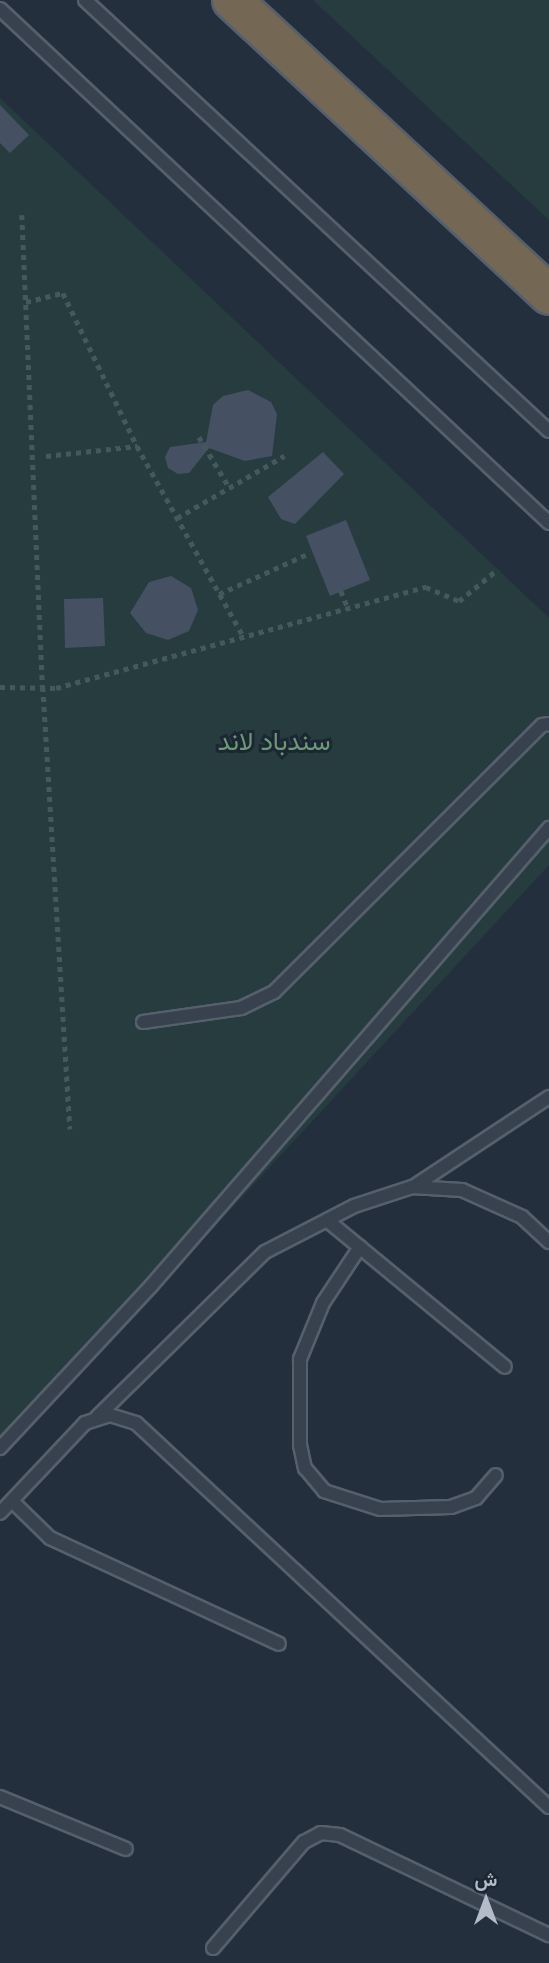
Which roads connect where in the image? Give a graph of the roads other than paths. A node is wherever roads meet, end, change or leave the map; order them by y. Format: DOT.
graph roads {
  1 [pos="85,0"];
  2 [pos="232,0"];
  3 [pos="0,9"];
  4 [pos="549,295"];
  5 [pos="549,431"];
  6 [pos="549,523"];
  7 [pos="549,724"];
  8 [pos="549,828"];
  9 [pos="143,1022"];
  10 [pos="549,1097"];
  11 [pos="412,1187"];
  12 [pos="328,1221"];
  13 [pos="549,1242"];
  14 [pos="360,1247"];
  15 [pos="505,1367"];
  16 [pos="97,1417"];
  17 [pos="0,1448"];
  18 [pos="496,1475"];
  19 [pos="12,1501"];
  20 [pos="0,1513"];
  21 [pos="279,1644"];
  22 [pos="0,1797"];
  23 [pos="549,1807"];
  24 [pos="126,1849"];
  25 [pos="549,1935"];
  26 [pos="213,1948"];
  1 -- 5 [label="lane"];
  2 -- 4 [label="highway"];
  3 -- 6 [label="lane"];
  7 -- 9 [label="lane"];
  8 -- 17 [label="lane"];
  10 -- 11 [label="lane"];
  11 -- 12 [label="lane"];
  11 -- 13 [label="lane"];
  12 -- 14 [label="lane"];
  12 -- 16 [label="lane"];
  14 -- 15 [label="lane"];
  14 -- 18 [label="lane"];
  16 -- 19 [label="lane"];
  16 -- 23 [label="lane"];
  19 -- 20 [label="lane"];
  19 -- 21 [label="lane"];
  22 -- 24 [label="lane"];
  25 -- 26 [label="lane"];
}
